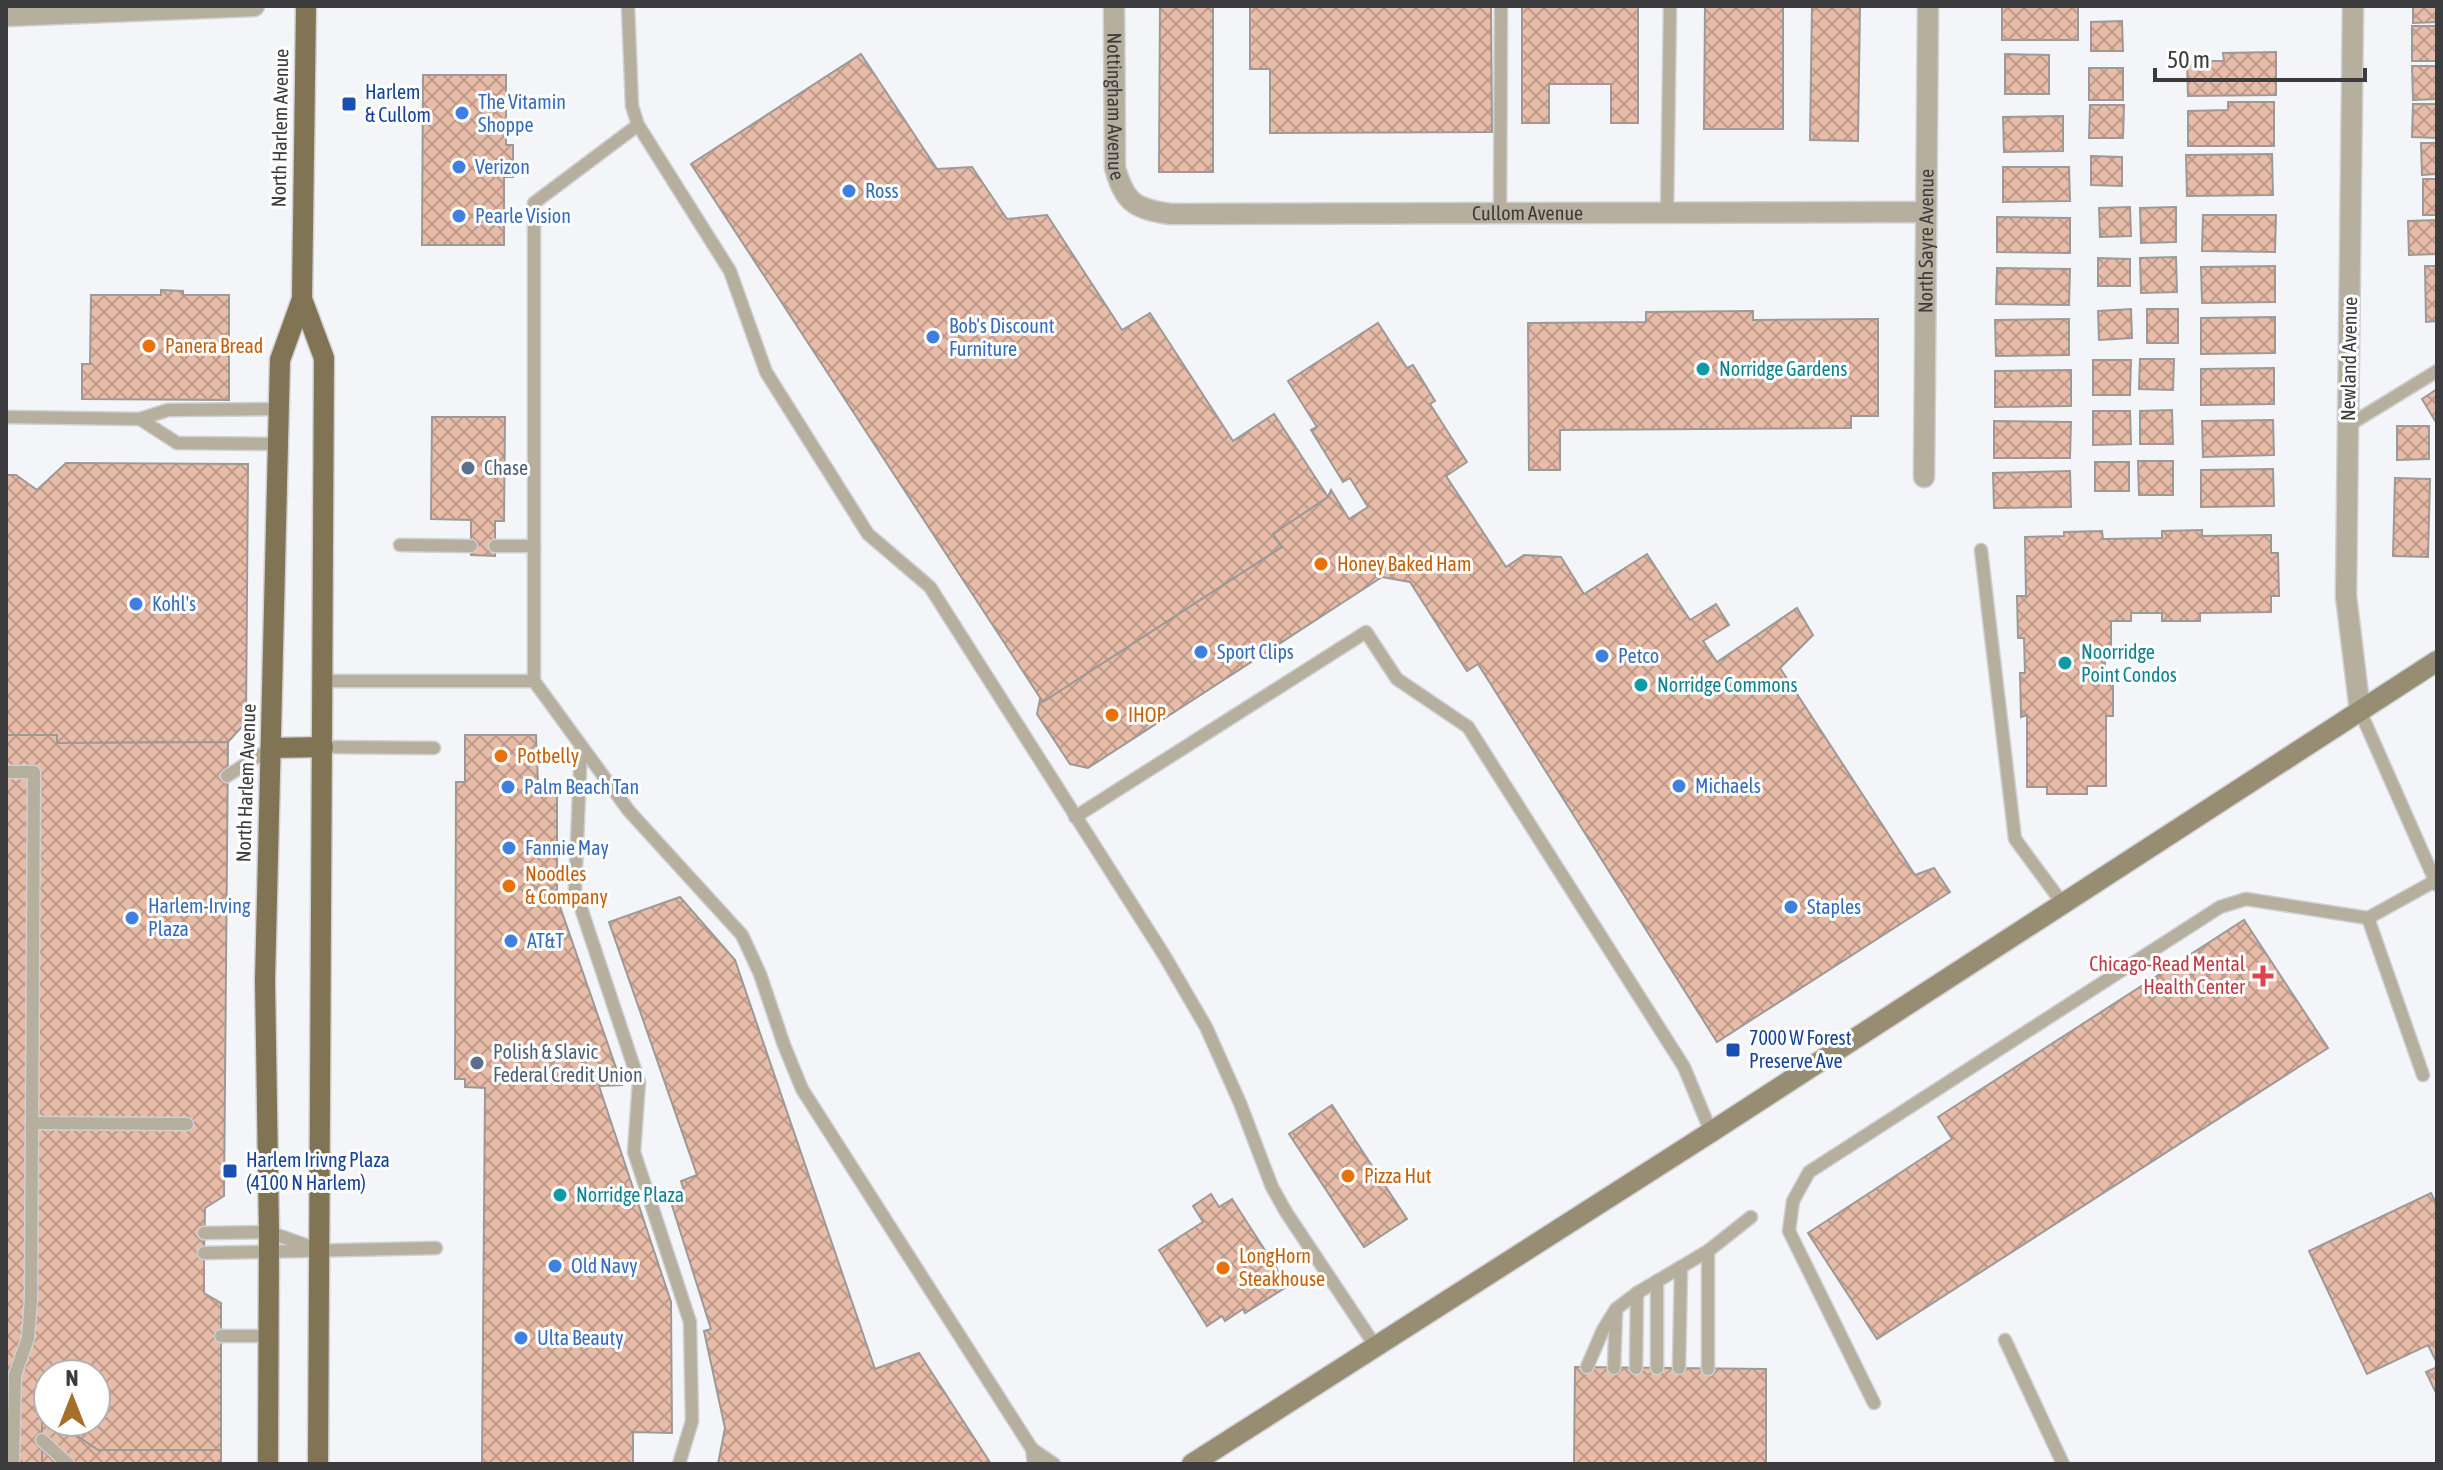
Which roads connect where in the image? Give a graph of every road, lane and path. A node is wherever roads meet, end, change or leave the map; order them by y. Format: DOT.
graph roads {
  1 [pos="254,6"];
  2 [pos="306,6"];
  3 [pos="628,6"];
  4 [pos="1114,6"];
  5 [pos="1501,6"];
  6 [pos="1670,6"];
  7 [pos="1928,6"];
  8 [pos="2353,6"];
  9 [pos="70,10"];
  10 [pos="6,16"];
  11 [pos="638,125"];
  12 [pos="1131,202"];
  13 [pos="1926,212"];
  14 [pos="1500,213"];
  15 [pos="1667,213"];
  16 [pos="302,299"];
  17 [pos="2437,371"];
  18 [pos="280,409"];
  19 [pos="6,417"];
  20 [pos="140,419"];
  21 [pos="2349,425"];
  22 [pos="279,444"];
  23 [pos="1924,477"];
  24 [pos="400,545"];
  25 [pos="471,546"];
  26 [pos="495,546"];
  27 [pos="534,546"];
  28 [pos="1981,550"];
  29 [pos="2437,661"];
  30 [pos="322,681"];
  31 [pos="534,681"];
  32 [pos="2360,711"];
  33 [pos="581,746"];
  34 [pos="323,747"];
  35 [pos="271,748"];
  36 [pos="434,748"];
  37 [pos="6,772"];
  38 [pos="227,776"];
  39 [pos="1075,817"];
  40 [pos="2436,883"];
  41 [pos="2063,904"];
  42 [pos="2368,918"];
  43 [pos="2423,1075"];
  44 [pos="33,1123"];
  45 [pos="187,1124"];
  46 [pos="1711,1132"];
  47 [pos="1751,1217"];
  48 [pos="204,1233"];
  49 [pos="269,1242"];
  50 [pos="436,1248"];
  51 [pos="320,1251"];
  52 [pos="1708,1251"];
  53 [pos="204,1253"];
  54 [pos="1681,1267"];
  55 [pos="1657,1281"];
  56 [pos="1637,1293"];
  57 [pos="1616,1309"];
  58 [pos="221,1336"];
  59 [pos="268,1336"];
  60 [pos="2005,1340"];
  61 [pos="1376,1347"];
  62 [pos="1587,1367"];
  63 [pos="1614,1368"];
  64 [pos="1636,1368"];
  65 [pos="1657,1368"];
  66 [pos="1679,1368"];
  67 [pos="1708,1369"];
  68 [pos="1874,1403"];
  69 [pos="42,1440"];
  70 [pos="1032,1449"];
  71 [pos="13,1464"];
  72 [pos="68,1464"];
  73 [pos="268,1464"];
  74 [pos="318,1464"];
  75 [pos="679,1464"];
  76 [pos="1034,1464"];
  77 [pos="1054,1464"];
  78 [pos="1192,1464"];
  79 [pos="2063,1464"];
  1 -- 9 [label="street"];
  2 -- 16 [label="main road, North Harlem Avenue"];
  3 -- 11 [label="lane"];
  4 -- 12 [label="street, Nottingham Avenue"];
  5 -- 14 [label="lane"];
  6 -- 15 [label="lane"];
  7 -- 13 [label="street, North Sayre Avenue"];
  8 -- 21 [label="street, Newland Avenue"];
  9 -- 10 [label="street"];
  11 -- 27 [label="lane"];
  11 -- 39 [label="lane"];
  12 -- 14 [label="street, Cullom Avenue"];
  13 -- 15 [label="street, Cullom Avenue"];
  13 -- 23 [label="street, North Sayre Avenue"];
  14 -- 15 [label="street, Cullom Avenue"];
  16 -- 18 [label="main road, North Harlem Avenue"];
  16 -- 30 [label="main road, North Harlem Avenue"];
  17 -- 21 [label="lane"];
  18 -- 20 [label="lane"];
  18 -- 22 [label="main road, North Harlem Avenue"];
  19 -- 20 [label="lane"];
  20 -- 22 [label="lane"];
  21 -- 32 [label="street, Newland Avenue"];
  22 -- 35 [label="main road, North Harlem Avenue"];
  24 -- 25 [label="lane"];
  26 -- 27 [label="lane"];
  27 -- 31 [label="lane"];
  28 -- 41 [label="lane"];
  29 -- 32 [label="main road"];
  30 -- 31 [label="lane"];
  30 -- 34 [label="main road, North Harlem Avenue"];
  31 -- 33 [label="lane"];
  32 -- 40 [label="lane"];
  32 -- 41 [label="main road"];
  33 -- 70 [label="lane"];
  33 -- 75 [label="lane"];
  34 -- 35 [label="main road"];
  34 -- 36 [label="lane"];
  34 -- 51 [label="main road, North Harlem Avenue"];
  35 -- 38 [label="lane"];
  35 -- 49 [label="main road, North Harlem Avenue"];
  37 -- 44 [label="lane"];
  39 -- 46 [label="lane"];
  39 -- 61 [label="lane"];
  40 -- 42 [label="lane"];
  41 -- 46 [label="main road"];
  42 -- 43 [label="lane"];
  42 -- 68 [label="lane"];
  44 -- 45 [label="lane"];
  44 -- 71 [label="lane"];
  46 -- 61 [label="main road"];
  47 -- 52 [label="lane"];
  48 -- 49 [label="lane"];
  49 -- 51 [label="lane"];
  49 -- 51 [label="lane"];
  49 -- 53 [label="lane"];
  49 -- 59 [label="main road, North Harlem Avenue"];
  50 -- 51 [label="lane"];
  51 -- 74 [label="main road, North Harlem Avenue"];
  52 -- 54 [label="lane"];
  52 -- 67 [label="lane"];
  54 -- 55 [label="lane"];
  54 -- 66 [label="lane"];
  55 -- 56 [label="lane"];
  55 -- 65 [label="lane"];
  56 -- 57 [label="lane"];
  56 -- 64 [label="lane"];
  57 -- 62 [label="lane"];
  57 -- 63 [label="lane"];
  58 -- 59 [label="lane"];
  59 -- 73 [label="main road, North Harlem Avenue"];
  60 -- 79 [label="lane"];
  61 -- 78 [label="main road"];
  69 -- 72 [label="lane"];
  70 -- 76 [label="lane"];
  70 -- 77 [label="lane"];
}
